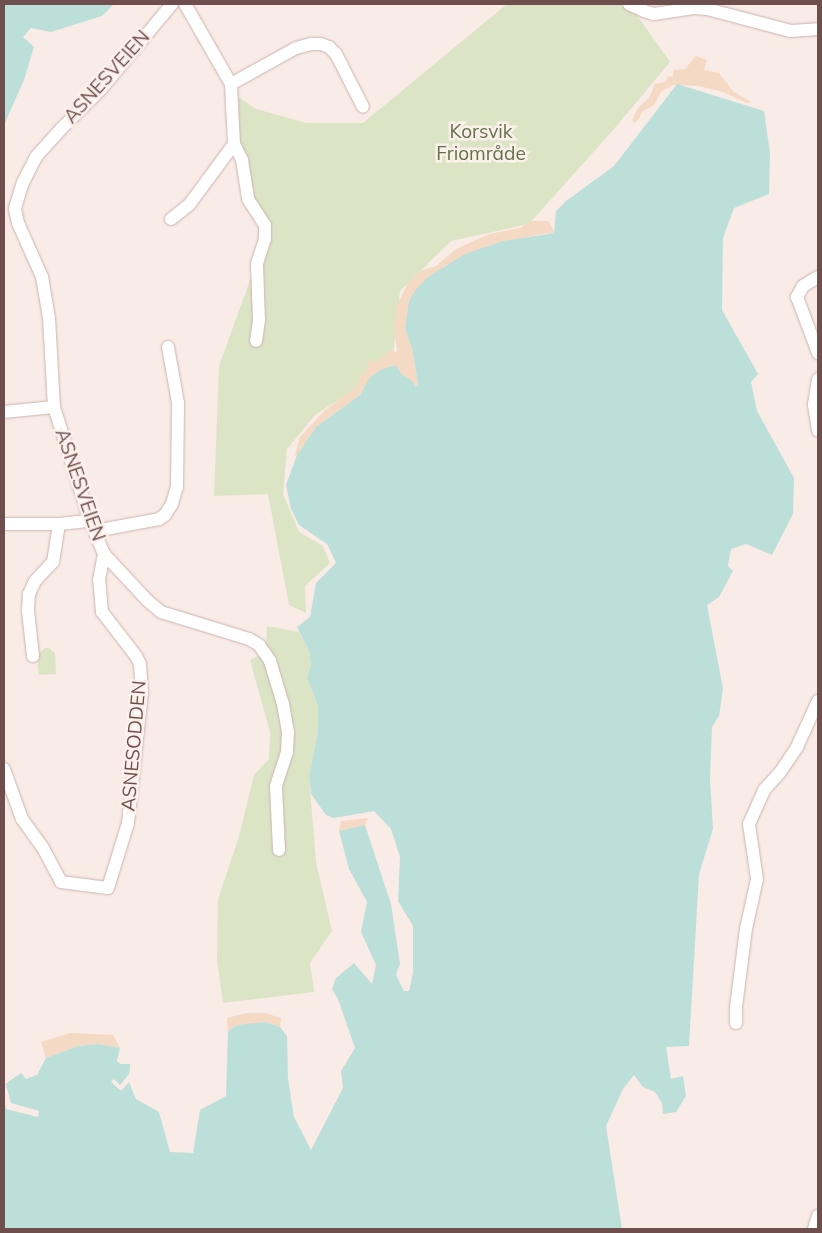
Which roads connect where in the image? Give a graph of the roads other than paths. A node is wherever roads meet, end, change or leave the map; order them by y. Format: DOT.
graph roads {
  1 [pos="172,4"];
  2 [pos="185,4"];
  3 [pos="629,4"];
  4 [pos="694,6"];
  5 [pos="818,29"];
  6 [pos="231,84"];
  7 [pos="363,107"];
  8 [pos="234,144"];
  9 [pos="171,219"];
  10 [pos="818,277"];
  11 [pos="256,341"];
  12 [pos="168,347"];
  13 [pos="818,353"];
  14 [pos="818,379"];
  15 [pos="54,407"];
  16 [pos="4,412"];
  17 [pos="818,431"];
  18 [pos="4,524"];
  19 [pos="59,524"];
  20 [pos="92,526"];
  21 [pos="104,554"];
  22 [pos="33,656"];
  23 [pos="818,701"];
  24 [pos="4,769"];
  25 [pos="279,850"];
  26 [pos="736,1024"];
  27 [pos="818,1216"];
  28 [pos="814,1229"];
  1 -- 15 [label="street, ASNESVEIEN"];
  2 -- 6 [label="street"];
  3 -- 4 [label="street"];
  4 -- 5 [label="street"];
  6 -- 7 [label="street"];
  6 -- 8 [label="street"];
  8 -- 9 [label="street"];
  8 -- 11 [label="street"];
  10 -- 13 [label="street"];
  12 -- 20 [label="street"];
  14 -- 17 [label="street"];
  15 -- 16 [label="street, ASNESVEIEN"];
  15 -- 20 [label="street, ASNESVEIEN"];
  18 -- 19 [label="street"];
  19 -- 20 [label="street"];
  19 -- 22 [label="street"];
  20 -- 21 [label="street, ASNESVEIEN"];
  21 -- 24 [label="street, ASNESODDEN"];
  21 -- 25 [label="street, ASNESVEIEN"];
  23 -- 26 [label="street"];
  27 -- 28 [label="street"];
}
